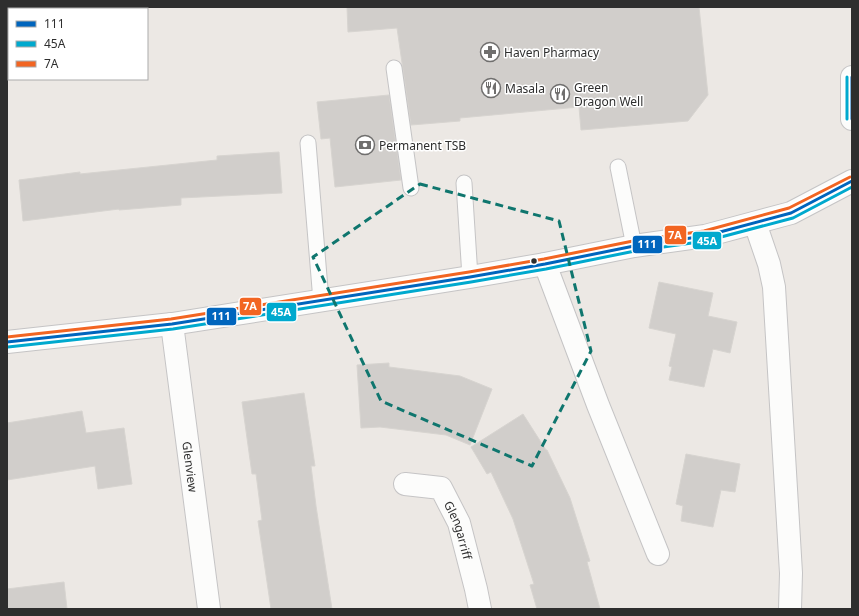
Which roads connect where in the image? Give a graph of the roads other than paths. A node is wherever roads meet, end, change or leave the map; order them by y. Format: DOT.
graph roads {
  1 [pos="394,68"];
  2 [pos="852,77"];
  3 [pos="852,119"];
  4 [pos="308,143"];
  5 [pos="618,167"];
  6 [pos="852,180"];
  7 [pos="464,183"];
  8 [pos="411,188"];
  9 [pos="755,223"];
  10 [pos="634,246"];
  11 [pos="545,264"];
  12 [pos="470,277"];
  13 [pos="321,301"];
  14 [pos="172,324"];
  15 [pos="7,342"];
  16 [pos="405,484"];
  17 [pos="658,554"];
  18 [pos="209,609"];
  19 [pos="480,609"];
  20 [pos="790,609"];
  1 -- 8 [label="lane"];
  2 -- 3 [label="street"];
  4 -- 13 [label="lane"];
  5 -- 10 [label="lane"];
  6 -- 9 [label="street"];
  7 -- 12 [label="lane"];
  9 -- 10 [label="street"];
  9 -- 20 [label="street"];
  10 -- 11 [label="street"];
  11 -- 12 [label="street"];
  11 -- 17 [label="street"];
  12 -- 13 [label="street"];
  13 -- 14 [label="street"];
  14 -- 15 [label="street"];
  14 -- 18 [label="street, Glenview"];
  16 -- 19 [label="street, Glengarriff"];
}
